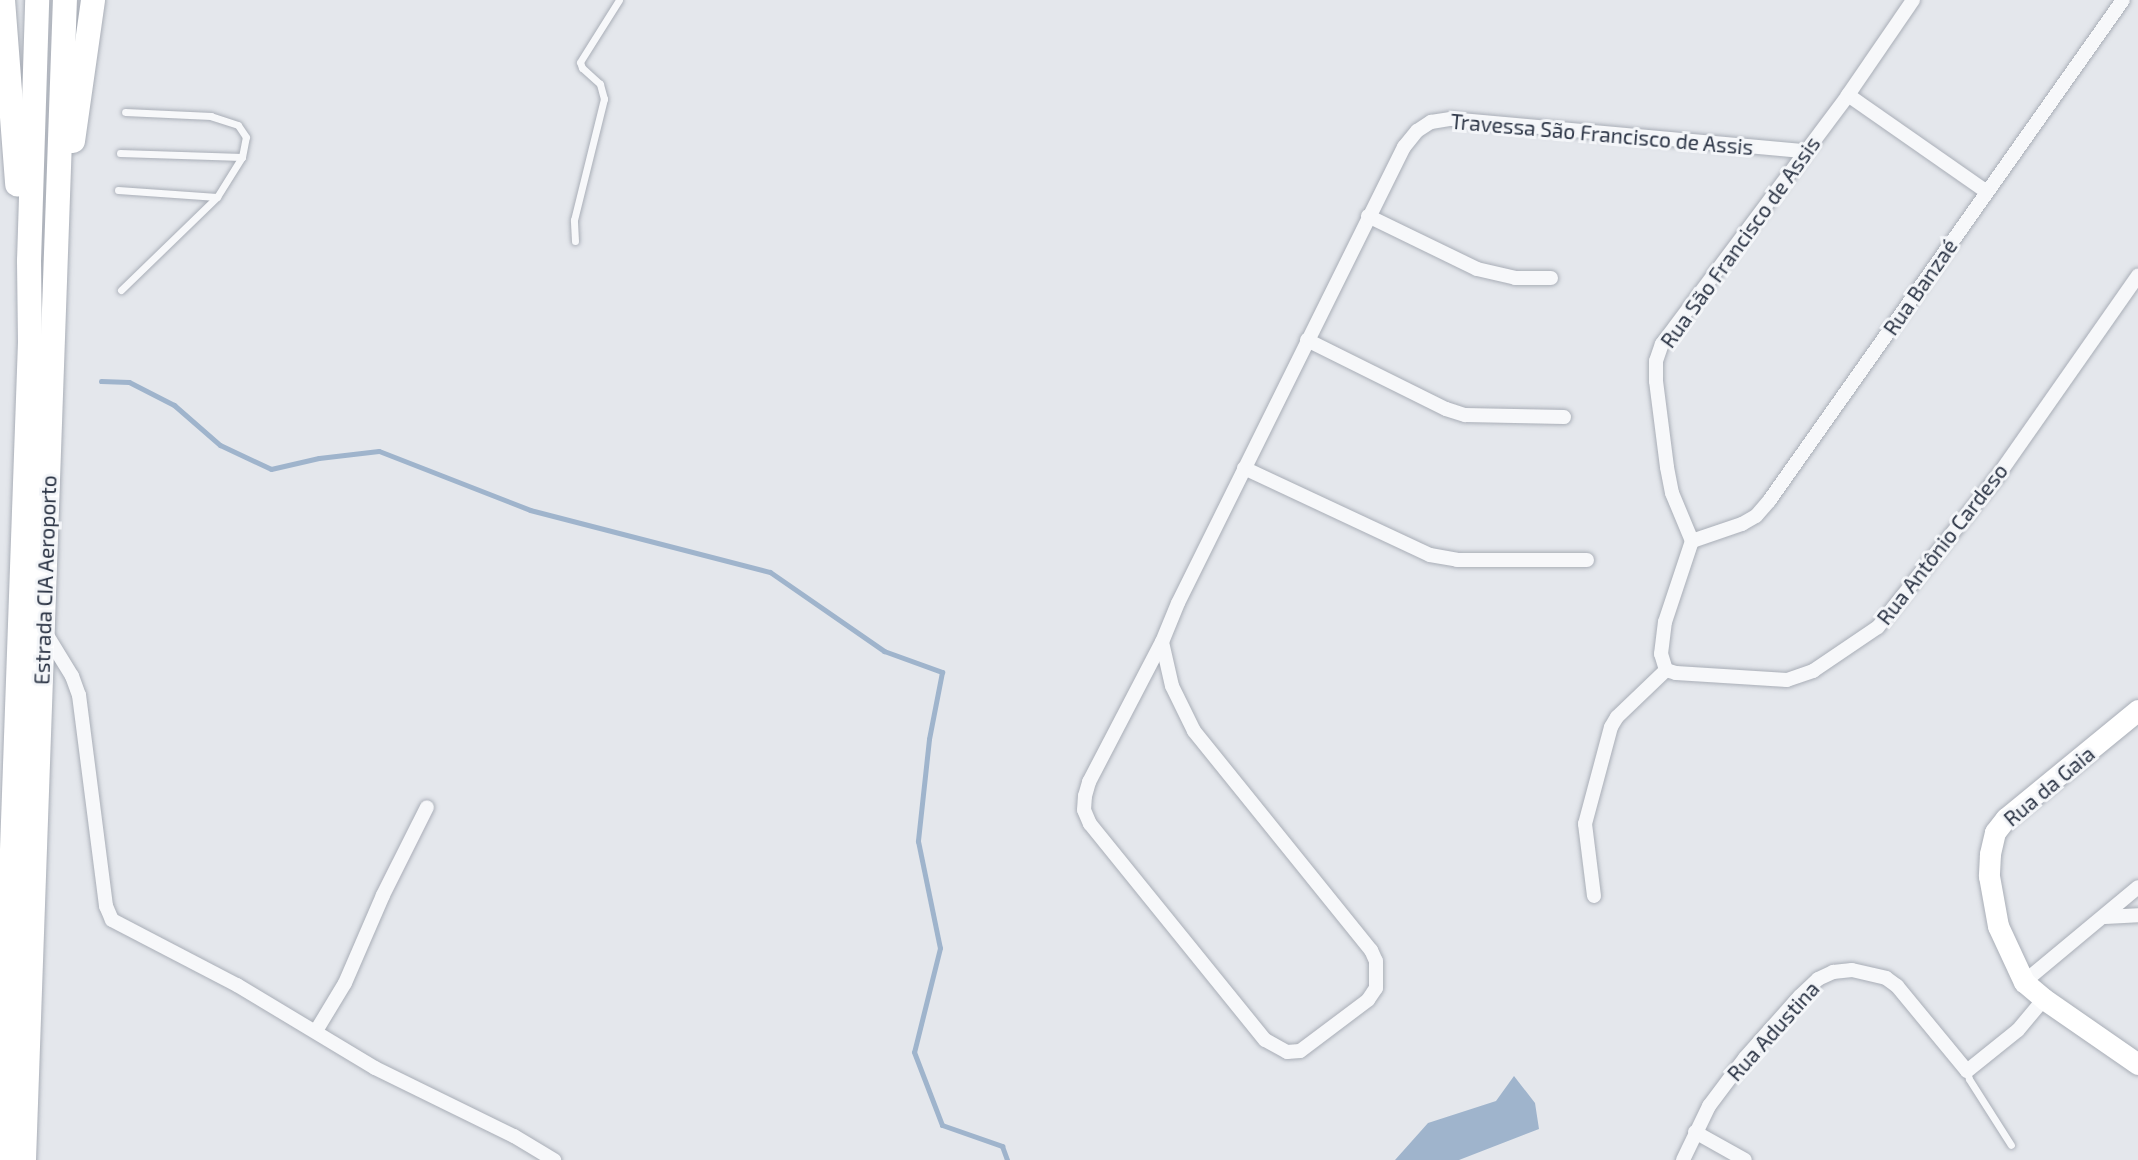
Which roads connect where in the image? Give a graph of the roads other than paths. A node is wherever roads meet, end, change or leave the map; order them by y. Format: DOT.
graph roads {
  1 [pos="3,0"];
  2 [pos="37,0"];
  3 [pos="65,0"];
  4 [pos="93,0"];
  5 [pos="619,0"];
  6 [pos="1913,0"];
  7 [pos="2123,0"];
  8 [pos="1848,95"];
  9 [pos="125,113"];
  10 [pos="1804,151"];
  11 [pos="120,153"];
  12 [pos="242,158"];
  13 [pos="118,190"];
  14 [pos="1987,192"];
  15 [pos="217,197"];
  16 [pos="58,207"];
  17 [pos="1368,216"];
  18 [pos="576,241"];
  19 [pos="29,261"];
  20 [pos="2138,276"];
  21 [pos="1551,278"];
  22 [pos="121,290"];
  23 [pos="1307,340"];
  24 [pos="1564,417"];
  25 [pos="1244,468"];
  26 [pos="1692,541"];
  27 [pos="1587,560"];
  28 [pos="43,629"];
  29 [pos="1162,642"];
  30 [pos="1666,670"];
  31 [pos="2138,710"];
  32 [pos="426,807"];
  33 [pos="2138,887"];
  34 [pos="1594,896"];
  35 [pos="2138,915"];
  36 [pos="2102,918"];
  37 [pos="2024,982"];
  38 [pos="2044,999"];
  39 [pos="316,1031"];
  40 [pos="2138,1064"];
  41 [pos="1968,1071"];
  42 [pos="1695,1132"];
  43 [pos="2011,1145"];
  44 [pos="1,1160"];
  45 [pos="24,1160"];
  46 [pos="554,1160"];
  47 [pos="1683,1160"];
  48 [pos="1745,1160"];
  1 -- 19 [label="highway"];
  2 -- 19 [label="highway, Estrada CIA Aeroporto"];
  3 -- 16 [label="highway, Estrada CIA Aeroporto"];
  4 -- 16 [label="highway"];
  5 -- 18 [label="lane"];
  6 -- 8 [label="street, Rua São Francisco de Assis"];
  7 -- 14 [label="street, Rua Banzaé"];
  8 -- 10 [label="street, Rua São Francisco de Assis"];
  8 -- 14 [label="street"];
  9 -- 12 [label="lane"];
  10 -- 17 [label="street, Travessa São Francisco de Assis"];
  10 -- 26 [label="street, Rua São Francisco de Assis"];
  11 -- 12 [label="lane"];
  12 -- 15 [label="lane"];
  13 -- 15 [label="lane"];
  14 -- 26 [label="street, Rua Banzaé"];
  15 -- 22 [label="lane"];
  16 -- 28 [label="highway, Estrada CIA Aeroporto"];
  17 -- 21 [label="street"];
  17 -- 23 [label="street, Travessa São Francisco de Assis"];
  19 -- 44 [label="highway, Estrada CIA Aeroporto"];
  20 -- 30 [label="street, Rua Antônio Cardeso"];
  23 -- 24 [label="street"];
  23 -- 25 [label="street, Travessa São Francisco de Assis"];
  25 -- 27 [label="street"];
  25 -- 29 [label="street, Travessa São Francisco de Assis"];
  26 -- 30 [label="street"];
  28 -- 39 [label="street"];
  28 -- 45 [label="highway, Estrada CIA Aeroporto"];
  29 -- 29 [label="street, Travessa São Francisco de Assis"];
  30 -- 34 [label="street"];
  31 -- 37 [label="main road, Rua da Gaia"];
  32 -- 39 [label="street"];
  33 -- 36 [label="street"];
  35 -- 36 [label="street"];
  36 -- 37 [label="street"];
  37 -- 38 [label="main road, Rua da Gaia"];
  38 -- 40 [label="main road, Rua da Gaia"];
  38 -- 41 [label="street"];
  39 -- 46 [label="street"];
  41 -- 42 [label="street, Rua Adustina"];
  41 -- 43 [label="lane"];
  42 -- 47 [label="street, Rua Adustina"];
  42 -- 48 [label="street"];
}
